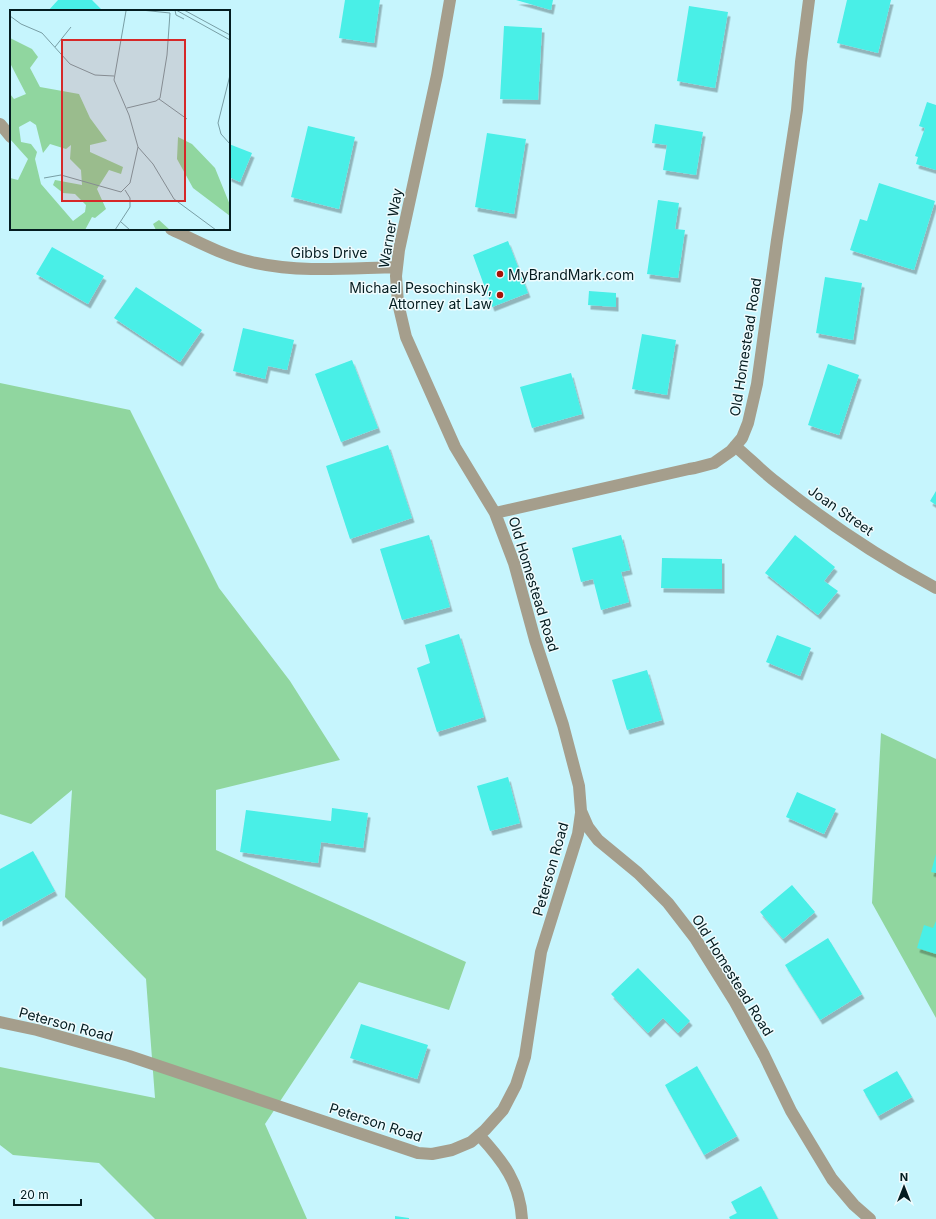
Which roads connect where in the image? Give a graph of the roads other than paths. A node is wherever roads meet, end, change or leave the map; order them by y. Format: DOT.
graph roads {
  1 [pos="450,0"];
  2 [pos="809,0"];
  3 [pos="0,124"];
  4 [pos="10,136"];
  5 [pos="173,230"];
  6 [pos="397,267"];
  7 [pos="735,446"];
  8 [pos="496,513"];
  9 [pos="936,588"];
  10 [pos="581,811"];
  11 [pos="0,1022"];
  12 [pos="479,1135"];
  13 [pos="522,1219"];
  14 [pos="870,1219"];
  1 -- 6 [label="street, Warner Way"];
  2 -- 7 [label="street, Old Homestead Road"];
  3 -- 4 [label="street"];
  5 -- 6 [label="street, Gibbs Drive"];
  6 -- 8 [label="street, Warner Way"];
  7 -- 8 [label="street, Old Homestead Road"];
  7 -- 9 [label="street, Joan Street"];
  8 -- 10 [label="street, Old Homestead Road"];
  10 -- 12 [label="street, Peterson Road"];
  10 -- 14 [label="street, Old Homestead Road"];
  11 -- 12 [label="street, Peterson Road"];
  12 -- 13 [label="street"];
}
